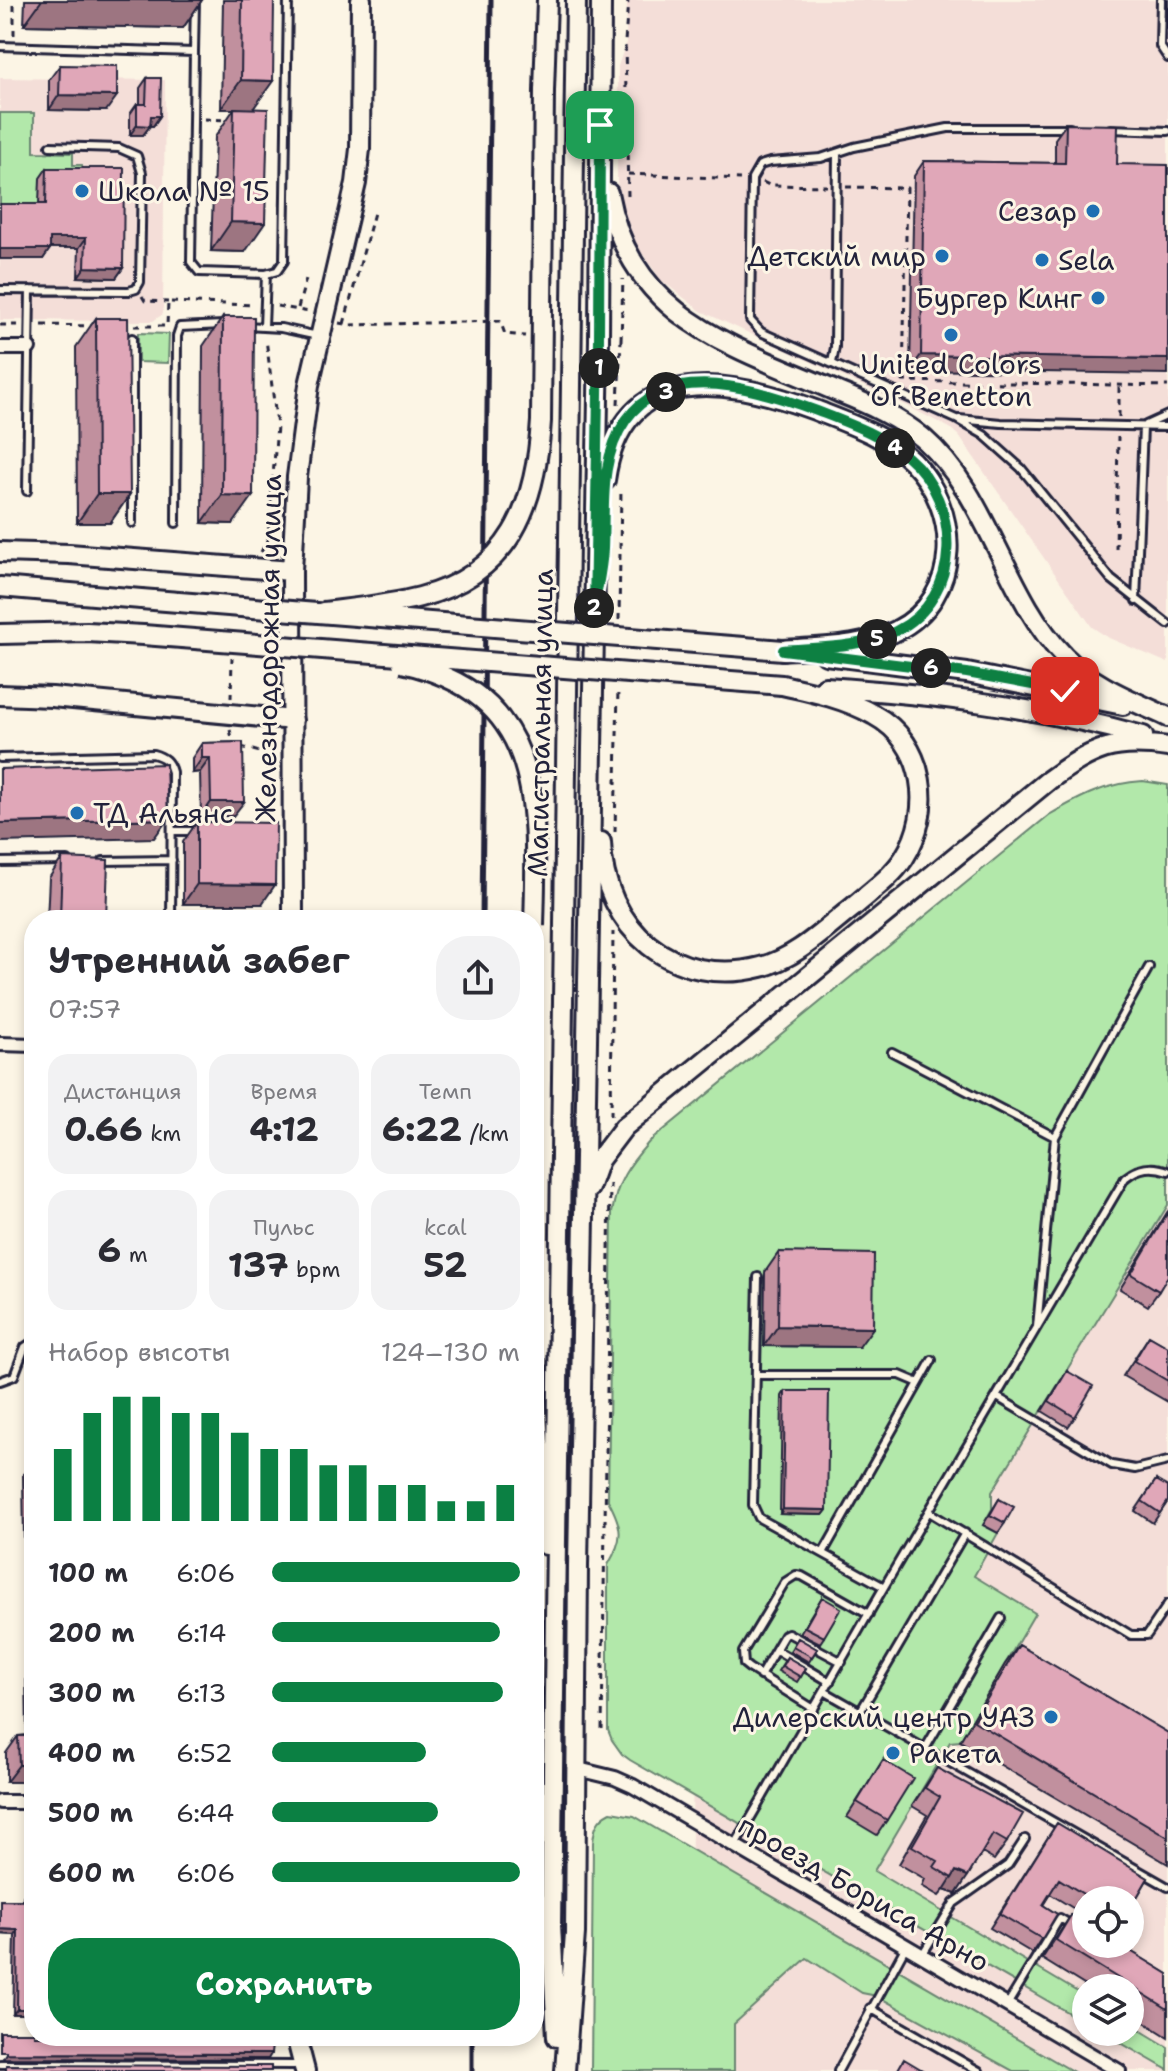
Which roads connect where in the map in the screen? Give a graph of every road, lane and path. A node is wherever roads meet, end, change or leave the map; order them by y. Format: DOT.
graph roads {
  1 [pos="14,0"];
  2 [pos="195,0"];
  3 [pos="288,0"];
  4 [pos="361,0"];
  5 [pos="547,0"];
  6 [pos="576,0"];
  7 [pos="601,0"];
  8 [pos="1161,0"];
  9 [pos="0,46"];
  10 [pos="13,47"];
  11 [pos="194,52"];
  12 [pos="1168,58"];
  13 [pos="193,119"];
  14 [pos="240,120"];
  15 [pos="600,125"];
  16 [pos="1075,128"];
  17 [pos="1106,129"];
  18 [pos="1168,131"];
  19 [pos="50,146"];
  20 [pos="837,154"];
  21 [pos="628,174"];
  22 [pos="752,179"];
  23 [pos="837,187"];
  24 [pos="375,209"];
  25 [pos="266,274"];
  26 [pos="307,275"];
  27 [pos="136,289"];
  28 [pos="0,290"];
  29 [pos="30,290"];
  30 [pos="168,302"];
  31 [pos="265,305"];
  32 [pos="0,325"];
  33 [pos="29,325"];
  34 [pos="106,326"];
  35 [pos="121,326"];
  36 [pos="264,327"];
  37 [pos="320,336"];
  38 [pos="532,337"];
  39 [pos="132,338"];
  40 [pos="621,340"];
  41 [pos="0,348"];
  42 [pos="29,348"];
  43 [pos="832,363"];
  44 [pos="1119,385"];
  45 [pos="1168,386"];
  46 [pos="1168,415"];
  47 [pos="956,419"];
  48 [pos="1118,426"];
  49 [pos="1143,427"];
  50 [pos="1168,427"];
  51 [pos="619,430"];
  52 [pos="621,486"];
  53 [pos="27,491"];
  54 [pos="132,523"];
  55 [pos="176,523"];
  56 [pos="1116,549"];
  57 [pos="0,552"];
  58 [pos="258,556"];
  59 [pos="292,571"];
  60 [pos="0,587"];
  61 [pos="1136,601"];
  62 [pos="594,609"];
  63 [pos="323,612"];
  64 [pos="1168,624"];
  65 [pos="619,628"];
  66 [pos="0,634"];
  67 [pos="344,650"];
  68 [pos="783,650"];
  69 [pos="232,656"];
  70 [pos="618,675"];
  71 [pos="782,685"];
  72 [pos="0,695"];
  73 [pos="592,705"];
  74 [pos="230,715"];
  75 [pos="1168,718"];
  76 [pos="293,720"];
  77 [pos="229,737"];
  78 [pos="1168,746"];
  79 [pos="0,758"];
  80 [pos="172,831"];
  81 [pos="203,831"];
  82 [pos="287,831"];
  83 [pos="615,833"];
  84 [pos="172,860"];
  85 [pos="76,861"];
  86 [pos="91,861"];
  87 [pos="0,862"];
  88 [pos="171,910"];
  89 [pos="292,910"];
  90 [pos="534,910"];
  91 [pos="613,930"];
  92 [pos="1149,967"];
  93 [pos="0,1044"];
  94 [pos="24,1045"];
  95 [pos="892,1052"];
  96 [pos="1055,1137"];
  97 [pos="611,1142"];
  98 [pos="1168,1171"];
  99 [pos="610,1174"];
  100 [pos="584,1211"];
  101 [pos="758,1277"];
  102 [pos="1036,1329"];
  103 [pos="24,1350"];
  104 [pos="932,1360"];
  105 [pos="756,1375"];
  106 [pos="0,1381"];
  107 [pos="919,1383"];
  108 [pos="997,1397"];
  109 [pos="1168,1461"];
  110 [pos="544,1512"];
  111 [pos="929,1512"];
  112 [pos="965,1533"];
  113 [pos="823,1553"];
  114 [pos="884,1587"];
  115 [pos="1168,1604"];
  116 [pos="869,1614"];
  117 [pos="1001,1618"];
  118 [pos="776,1650"];
  119 [pos="842,1662"];
  120 [pos="555,1671"];
  121 [pos="760,1676"];
  122 [pos="830,1682"];
  123 [pos="824,1691"];
  124 [pos="814,1709"];
  125 [pos="860,1712"];
  126 [pos="602,1729"];
  127 [pos="925,1749"];
  128 [pos="578,1769"];
  129 [pos="0,1802"];
  130 [pos="24,1802"];
  131 [pos="1025,1839"];
  132 [pos="735,1845"];
  133 [pos="1168,1887"];
  134 [pos="1072,1925"];
  135 [pos="906,1946"];
  136 [pos="922,1955"];
  137 [pos="1007,2005"];
  138 [pos="870,2008"];
  139 [pos="296,2046"];
  140 [pos="0,2064"];
  141 [pos="298,2069"];
  142 [pos="1116,2070"];
  143 [pos="562,2071"];
  144 [pos="838,2071"];
  145 [pos="979,2071"];
  1 -- 10 [label="path"];
  2 -- 11 [label="lane"];
  3 -- 25 [label="lane"];
  4 -- 37 [label="main road, Железнодорожная улица"];
  5 -- 63 [label="main road, bridge"];
  6 -- 120 [label="main road, Магистральная улица"];
  7 -- 15 [label="main road, Магистральная улица"];
  8 -- 12 [label="lane"];
  9 -- 10 [label="lane"];
  10 -- 11 [label="lane"];
  11 -- 13 [label="lane"];
  13 -- 14 [label="path"];
  13 -- 25 [label="lane"];
  15 -- 62 [label="main road, Магистральная улица"];
  15 -- 75 [label="main road"];
  16 -- 20 [label="lane"];
  17 -- 18 [label="lane"];
  19 -- 27 [label="lane"];
  20 -- 22 [label="lane"];
  20 -- 23 [label="lane"];
  21 -- 22 [label="path"];
  22 -- 23 [label="path"];
  22 -- 43 [label="lane"];
  23 -- 43 [label="lane"];
  23 -- 44 [label="path"];
  24 -- 38 [label="path"];
  25 -- 31 [label="lane"];
  26 -- 31 [label="path"];
  27 -- 29 [label="lane"];
  27 -- 30 [label="path"];
  28 -- 29 [label="lane"];
  29 -- 33 [label="lane"];
  30 -- 31 [label="path"];
  30 -- 35 [label="path"];
  31 -- 36 [label="lane"];
  32 -- 33 [label="path"];
  33 -- 34 [label="path"];
  33 -- 42 [label="lane"];
  36 -- 37 [label="lane"];
  36 -- 55 [label="lane"];
  36 -- 58 [label="path"];
  37 -- 59 [label="main road, Железнодорожная улица"];
  39 -- 54 [label="lane"];
  40 -- 51 [label="path"];
  41 -- 42 [label="street"];
  42 -- 53 [label="lane"];
  43 -- 47 [label="lane"];
  44 -- 45 [label="path"];
  44 -- 48 [label="path"];
  46 -- 49 [label="lane"];
  47 -- 48 [label="lane"];
  47 -- 61 [label="lane"];
  48 -- 49 [label="lane"];
  48 -- 56 [label="path"];
  49 -- 50 [label="lane"];
  49 -- 61 [label="lane"];
  51 -- 62 [label="main road"];
  51 -- 68 [label="main road"];
  52 -- 65 [label="path"];
  57 -- 59 [label="main road"];
  59 -- 76 [label="main road, Железнодорожная улица"];
  60 -- 63 [label="main road, bridge"];
  61 -- 64 [label="lane"];
  62 -- 73 [label="main road, Магистральная улица"];
  63 -- 68 [label="main road, bridge"];
  66 -- 67 [label="main road, bridge"];
  67 -- 71 [label="main road, bridge"];
  67 -- 90 [label="main road, bridge"];
  68 -- 75 [label="main road"];
  69 -- 74 [label="path"];
  70 -- 83 [label="path"];
  71 -- 73 [label="main road"];
  71 -- 78 [label="main road"];
  72 -- 74 [label="main road"];
  73 -- 100 [label="main road, Магистральная улица"];
  74 -- 76 [label="main road"];
  76 -- 82 [label="main road, Железнодорожная улица"];
  77 -- 82 [label="path"];
  78 -- 97 [label="main road"];
  79 -- 80 [label="lane"];
  80 -- 81 [label="lane"];
  80 -- 84 [label="lane"];
  82 -- 89 [label="main road, Железнодорожная улица"];
  84 -- 86 [label="lane"];
  84 -- 88 [label="lane"];
  85 -- 87 [label="lane"];
  91 -- 97 [label="path"];
  92 -- 96 [label="lane"];
  93 -- 94 [label="street"];
  95 -- 96 [label="lane"];
  96 -- 102 [label="lane"];
  97 -- 100 [label="main road"];
  98 -- 102 [label="lane"];
  99 -- 126 [label="path"];
  100 -- 128 [label="main road, Магистральная улица"];
  101 -- 105 [label="lane"];
  102 -- 108 [label="lane"];
  103 -- 106 [label="lane"];
  104 -- 107 [label="lane"];
  105 -- 107 [label="lane"];
  105 -- 113 [label="lane"];
  107 -- 113 [label="lane"];
  108 -- 109 [label="lane"];
  108 -- 111 [label="lane"];
  110 -- 120 [label="main road"];
  111 -- 112 [label="lane"];
  111 -- 114 [label="lane"];
  112 -- 115 [label="lane"];
  112 -- 125 [label="lane"];
  113 -- 114 [label="lane"];
  114 -- 116 [label="lane"];
  116 -- 119 [label="lane"];
  116 -- 121 [label="lane"];
  117 -- 127 [label="lane"];
  118 -- 119 [label="lane"];
  118 -- 121 [label="lane"];
  118 -- 122 [label="lane"];
  119 -- 122 [label="lane"];
  120 -- 143 [label="main road, Магистральная улица"];
  121 -- 124 [label="lane"];
  122 -- 123 [label="lane"];
  123 -- 124 [label="lane"];
  123 -- 125 [label="lane"];
  124 -- 132 [label="lane"];
  125 -- 127 [label="lane"];
  127 -- 133 [label="lane"];
  128 -- 132 [label="street, проезд Бориса Арно"];
  128 -- 143 [label="main road, Магистральная улица"];
  129 -- 130 [label="street"];
  131 -- 136 [label="lane"];
  132 -- 135 [label="street, проезд Бориса Арно"];
  134 -- 137 [label="lane"];
  135 -- 136 [label="street, проезд Бориса Арно"];
  135 -- 138 [label="lane"];
  136 -- 137 [label="street, проезд Бориса Арно"];
  137 -- 142 [label="street, проезд Бориса Арно"];
  138 -- 144 [label="lane"];
  138 -- 145 [label="lane"];
  139 -- 141 [label="main road"];
  140 -- 141 [label="lane"];
}
